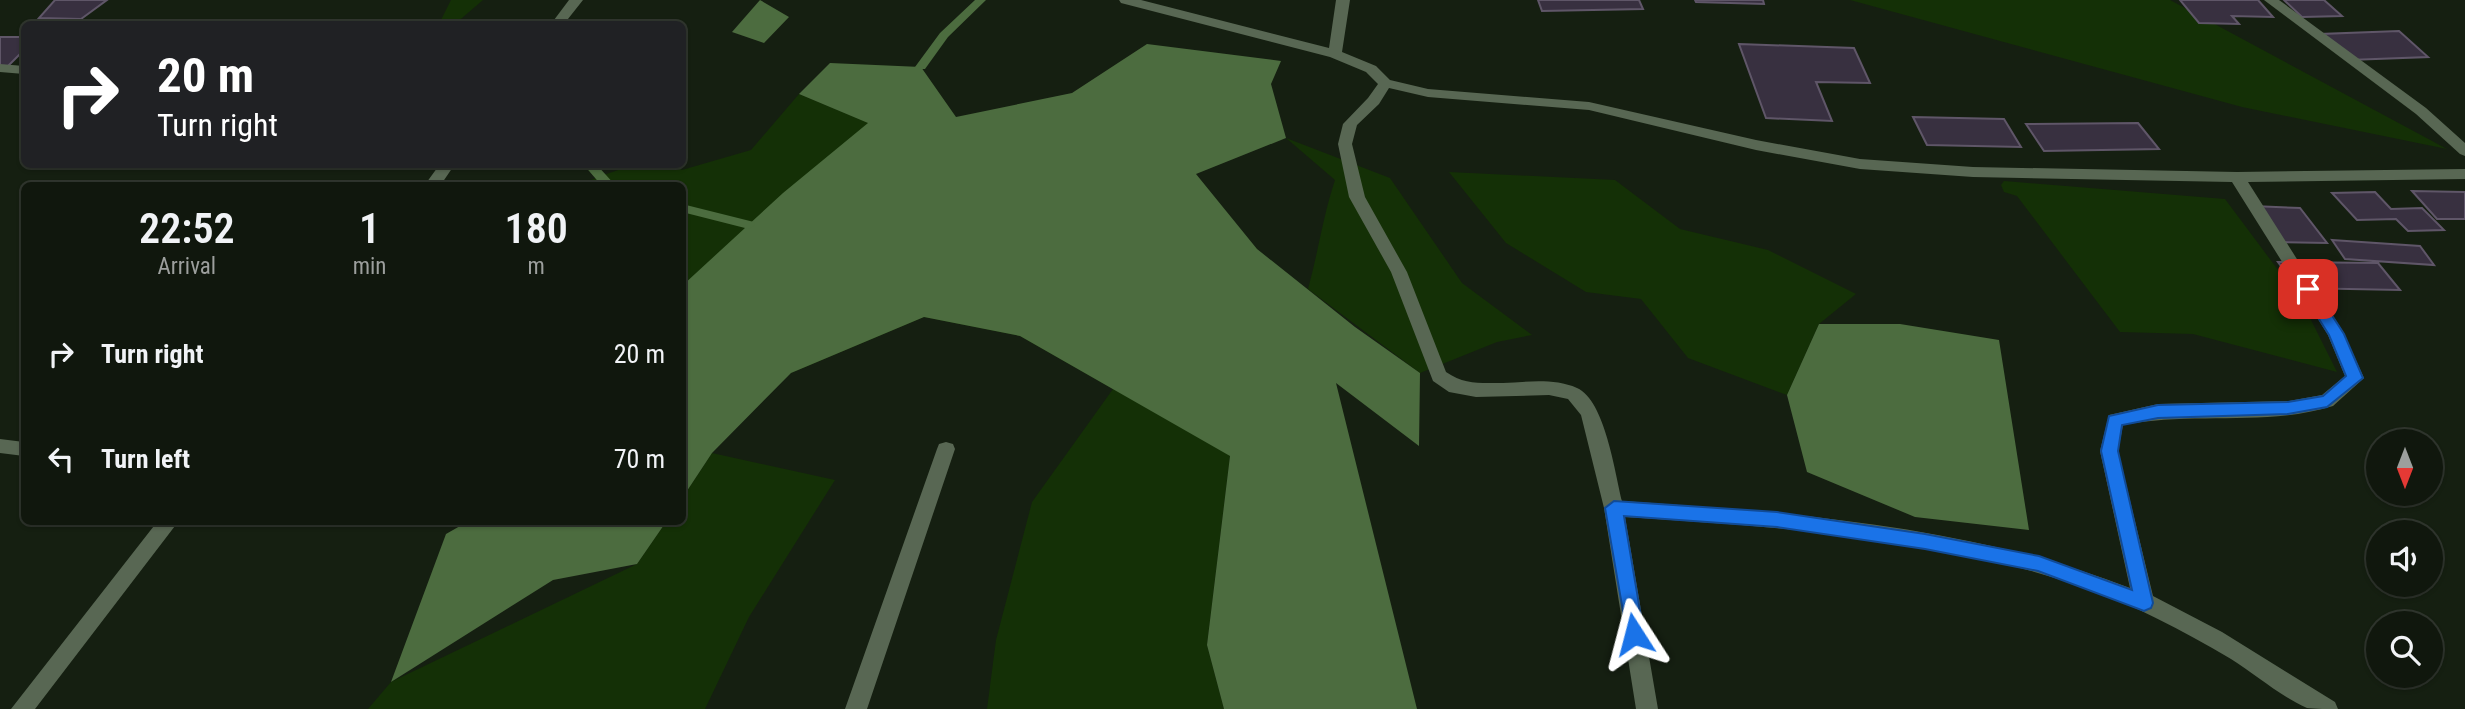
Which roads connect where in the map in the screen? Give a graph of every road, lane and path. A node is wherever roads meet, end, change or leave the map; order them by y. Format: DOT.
graph roads {
  1 [pos="576,0"];
  2 [pos="1126,0"];
  3 [pos="1343,0"];
  4 [pos="2271,0"];
  5 [pos="559,21"];
  6 [pos="1335,54"];
  7 [pos="0,68"];
  8 [pos="21,70"];
  9 [pos="1385,83"];
  10 [pos="2465,152"];
  11 [pos="2465,174"];
  12 [pos="2237,177"];
  13 [pos="0,446"];
  14 [pos="21,449"];
  15 [pos="946,449"];
  16 [pos="1614,508"];
  17 [pos="166,525"];
  18 [pos="2144,603"];
  19 [pos="22,709"];
  20 [pos="856,709"];
  21 [pos="1647,709"];
  22 [pos="2327,709"];
  1 -- 5 [label="street"];
  2 -- 6 [label="street"];
  3 -- 6 [label="street"];
  4 -- 10 [label="street"];
  6 -- 9 [label="street"];
  7 -- 8 [label="street"];
  9 -- 12 [label="street"];
  9 -- 16 [label="street"];
  11 -- 12 [label="street"];
  12 -- 18 [label="street"];
  13 -- 14 [label="street"];
  15 -- 20 [label="street"];
  16 -- 18 [label="street"];
  16 -- 21 [label="street"];
  17 -- 19 [label="street"];
  18 -- 22 [label="street"];
}
